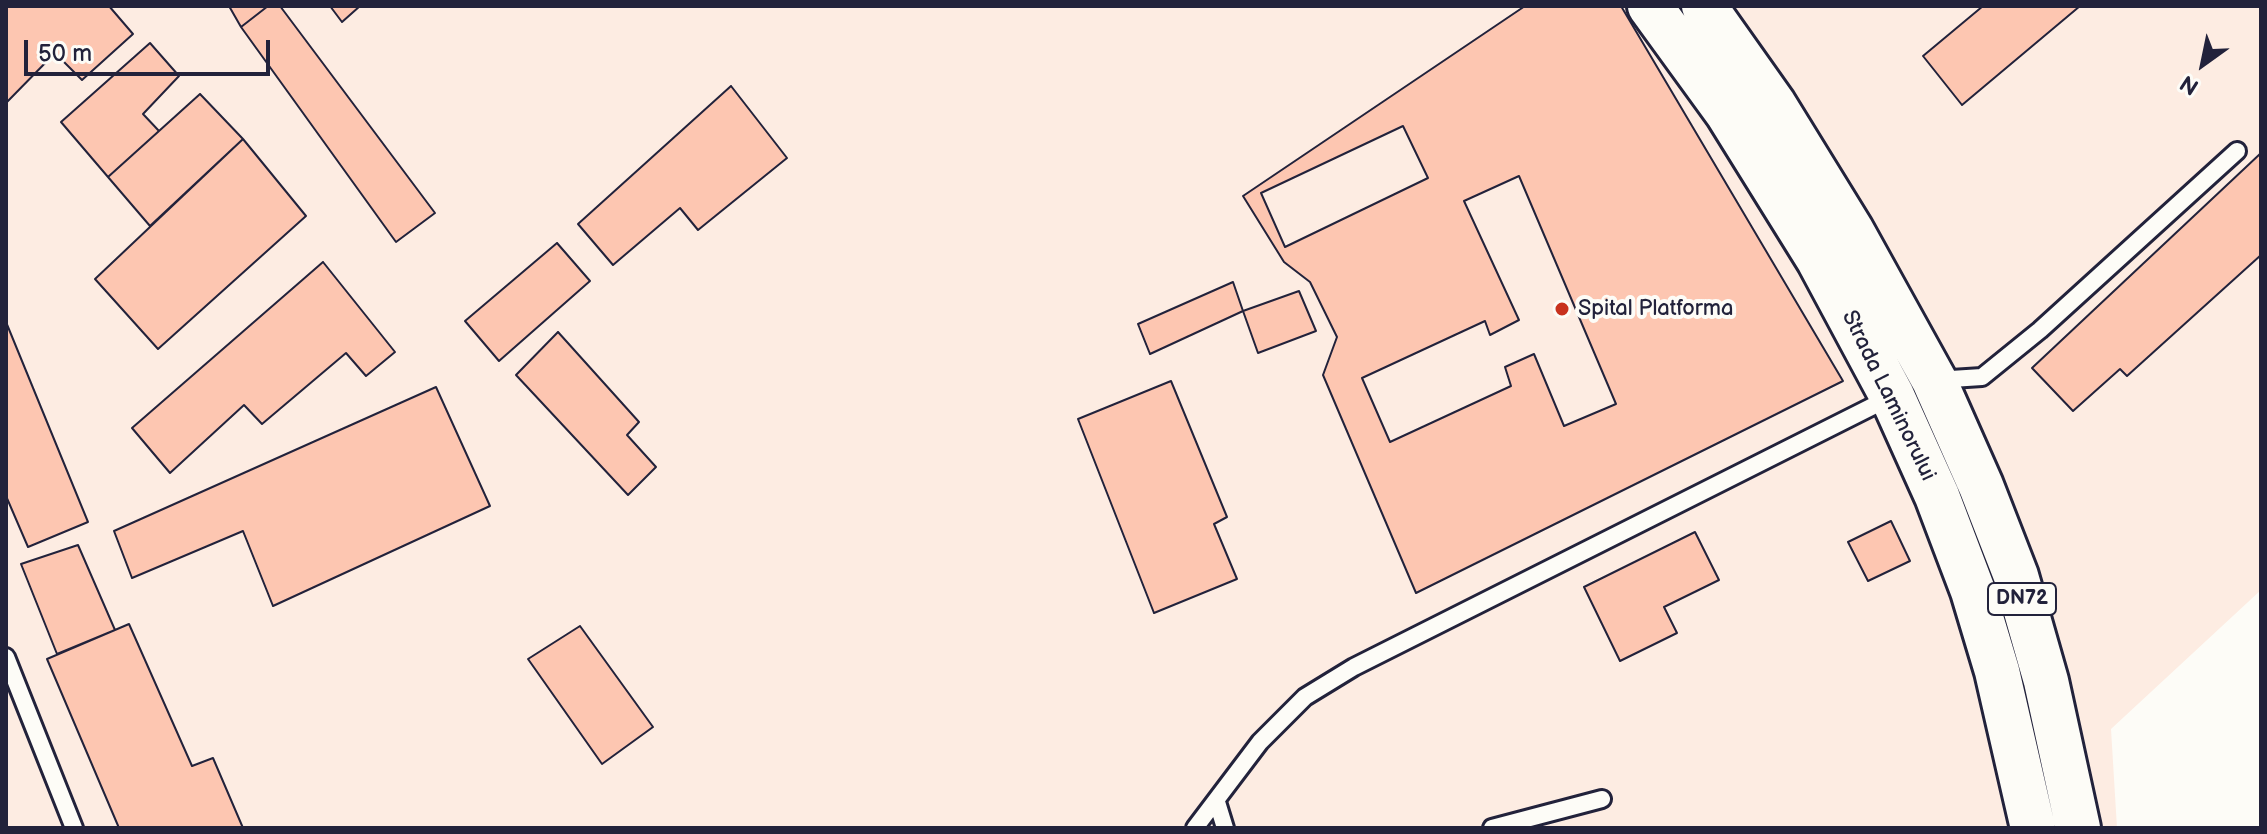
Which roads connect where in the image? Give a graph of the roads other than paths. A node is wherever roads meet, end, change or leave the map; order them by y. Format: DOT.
graph roads {
  1 [pos="1650,6"];
  2 [pos="1704,6"];
  3 [pos="2237,151"];
  4 [pos="1934,380"];
  5 [pos="1892,396"];
  6 [pos="6,657"];
  7 [pos="1602,799"];
  8 [pos="1217,802"];
  9 [pos="74,828"];
  10 [pos="1195,828"];
  11 [pos="1225,828"];
  12 [pos="1492,828"];
  13 [pos="2033,828"];
  14 [pos="2078,828"];
  1 -- 5 [label="main road, Strada Laminorului"];
  2 -- 4 [label="main road, Strada Laminorului / DN72"];
  3 -- 4 [label="lane"];
  4 -- 5 [label="main road"];
  4 -- 14 [label="main road, Strada Laminorului / DN72"];
  5 -- 8 [label="lane"];
  5 -- 13 [label="main road, Strada Laminorului"];
  6 -- 9 [label="lane"];
  7 -- 12 [label="lane"];
  8 -- 10 [label="lane"];
  8 -- 11 [label="lane"];
}
